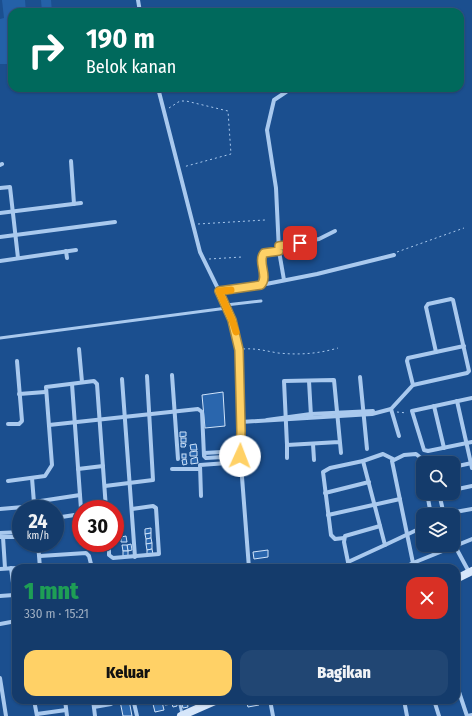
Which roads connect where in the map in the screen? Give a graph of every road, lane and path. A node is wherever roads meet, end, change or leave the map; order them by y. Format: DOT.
graph roads {
  1 [pos="159,92"];
  2 [pos="286,92"];
  3 [pos="163,112"];
  4 [pos="72,160"];
  5 [pos="179,168"];
  6 [pos="0,188"];
  7 [pos="81,203"];
  8 [pos="74,204"];
  9 [pos="12,212"];
  10 [pos="0,213"];
  11 [pos="265,220"];
  12 [pos="115,222"];
  13 [pos="193,224"];
  14 [pos="464,228"];
  15 [pos="335,231"];
  16 [pos="15,235"];
  17 [pos="0,237"];
  18 [pos="279,249"];
  19 [pos="76,250"];
  20 [pos="66,251"];
  21 [pos="394,255"];
  22 [pos="242,257"];
  23 [pos="18,258"];
  24 [pos="67,258"];
  25 [pos="203,259"];
  26 [pos="0,261"];
  27 [pos="284,280"];
  28 [pos="261,285"];
  29 [pos="219,291"];
  30 [pos="261,301"];
  31 [pos="226,306"];
  32 [pos="0,338"];
  33 [pos="464,346"];
  34 [pos="338,348"];
  35 [pos="79,349"];
  36 [pos="239,350"];
  37 [pos="436,352"];
  38 [pos="17,361"];
  39 [pos="172,375"];
  40 [pos="147,376"];
  41 [pos="360,377"];
  42 [pos="122,379"];
  43 [pos="309,381"];
  44 [pos="82,382"];
  45 [pos="72,384"];
  46 [pos="413,385"];
  47 [pos="45,392"];
  48 [pos="19,394"];
  49 [pos="472,398"];
  50 [pos="457,401"];
  51 [pos="434,406"];
  52 [pos="391,410"];
  53 [pos="412,411"];
  54 [pos="175,412"];
  55 [pos="363,413"];
  56 [pos="149,415"];
  57 [pos="337,415"];
  58 [pos="311,416"];
  59 [pos="125,418"];
  60 [pos="285,418"];
  61 [pos="100,419"];
  62 [pos="75,422"];
  63 [pos="241,422"];
  64 [pos="8,424"];
  65 [pos="49,425"];
  66 [pos="400,436"];
  67 [pos="339,442"];
  68 [pos="472,442"];
  69 [pos="466,443"];
  70 [pos="312,444"];
  71 [pos="287,445"];
  72 [pos="444,448"];
  73 [pos="367,449"];
  74 [pos="240,451"];
  75 [pos="204,453"];
  76 [pos="341,453"];
  77 [pos="240,456"];
  78 [pos="418,456"];
  79 [pos="287,458"];
  80 [pos="178,459"];
  81 [pos="393,459"];
  82 [pos="314,460"];
  83 [pos="363,461"];
  84 [pos="241,462"];
  85 [pos="471,463"];
  86 [pos="460,465"];
  87 [pos="103,466"];
  88 [pos="472,468"];
  89 [pos="78,469"];
  90 [pos="172,469"];
  91 [pos="200,469"];
  92 [pos="32,478"];
  93 [pos="8,481"];
  94 [pos="369,482"];
  95 [pos="130,484"];
  96 [pos="104,486"];
  97 [pos="472,486"];
  98 [pos="460,489"];
  99 [pos="325,494"];
  100 [pos="80,495"];
  101 [pos="201,496"];
  102 [pos="400,498"];
  103 [pos="34,500"];
  104 [pos="60,500"];
  105 [pos="80,500"];
  106 [pos="105,500"];
  107 [pos="374,504"];
  108 [pos="12,508"];
  109 [pos="0,509"];
  110 [pos="132,509"];
  111 [pos="472,509"];
  112 [pos="460,512"];
  113 [pos="328,515"];
  114 [pos="380,526"];
  115 [pos="416,531"];
  116 [pos="12,532"];
  117 [pos="0,533"];
  118 [pos="409,535"];
  119 [pos="12,536"];
  120 [pos="2,537"];
  121 [pos="344,538"];
  122 [pos="472,539"];
  123 [pos="460,544"];
  124 [pos="385,545"];
  125 [pos="39,552"];
  126 [pos="109,552"];
  127 [pos="440,552"];
  128 [pos="459,552"];
  129 [pos="40,556"];
  130 [pos="135,557"];
  131 [pos="348,562"];
  132 [pos="413,563"];
  133 [pos="40,564"];
  134 [pos="91,564"];
  135 [pos="249,564"];
  136 [pos="5,568"];
  137 [pos="11,568"];
  138 [pos="0,569"];
  139 [pos="470,571"];
  140 [pos="12,577"];
  141 [pos="460,577"];
  142 [pos="12,595"];
  143 [pos="0,596"];
  144 [pos="12,622"];
  145 [pos="0,624"];
  146 [pos="0,678"];
  147 [pos="1,688"];
  148 [pos="460,694"];
  149 [pos="35,704"];
  150 [pos="65,704"];
  151 [pos="94,704"];
  152 [pos="111,704"];
  153 [pos="134,704"];
  154 [pos="180,704"];
  155 [pos="208,704"];
  156 [pos="271,704"];
  157 [pos="405,704"];
  158 [pos="435,704"];
  159 [pos="94,707"];
  160 [pos="66,710"];
  161 [pos="37,715"];
  162 [pos="472,715"];
  163 [pos="6,716"];
  164 [pos="67,716"];
  165 [pos="95,716"];
  166 [pos="136,716"];
  167 [pos="182,716"];
  168 [pos="273,716"];
  169 [pos="407,716"];
  170 [pos="439,716"];
  171 [pos="468,716"];
  1 -- 3 [label="street"];
  2 -- 18 [label="street"];
  3 -- 5 [label="street"];
  3 -- 5 [label="path"];
  4 -- 8 [label="street"];
  5 -- 13 [label="street"];
  6 -- 9 [label="street"];
  7 -- 8 [label="street"];
  8 -- 9 [label="street"];
  9 -- 10 [label="street"];
  9 -- 16 [label="street"];
  11 -- 13 [label="path"];
  12 -- 16 [label="street"];
  13 -- 25 [label="street"];
  14 -- 21 [label="path"];
  15 -- 18 [label="street"];
  16 -- 17 [label="street"];
  16 -- 23 [label="street"];
  18 -- 27 [label="street"];
  18 -- 28 [label="street"];
  19 -- 20 [label="street"];
  20 -- 23 [label="street"];
  20 -- 24 [label="street"];
  21 -- 27 [label="street"];
  22 -- 25 [label="path"];
  23 -- 26 [label="street"];
  25 -- 29 [label="street"];
  27 -- 28 [label="street"];
  28 -- 29 [label="street"];
  29 -- 31 [label="street"];
  30 -- 31 [label="lane"];
  31 -- 32 [label="lane"];
  31 -- 36 [label="street"];
  33 -- 37 [label="street"];
  33 -- 37 [label="street"];
  33 -- 46 [label="street"];
  34 -- 36 [label="path"];
  35 -- 44 [label="street"];
  36 -- 63 [label="street"];
  37 -- 46 [label="street"];
  38 -- 48 [label="street"];
  39 -- 54 [label="street"];
  40 -- 56 [label="street"];
  41 -- 55 [label="street"];
  42 -- 59 [label="street"];
  43 -- 57 [label="street"];
  43 -- 58 [label="street"];
  43 -- 60 [label="street"];
  44 -- 45 [label="street"];
  44 -- 61 [label="street"];
  45 -- 47 [label="street"];
  45 -- 62 [label="street"];
  46 -- 52 [label="street"];
  47 -- 48 [label="street"];
  47 -- 65 [label="street"];
  48 -- 64 [label="street"];
  49 -- 50 [label="street"];
  50 -- 51 [label="street"];
  50 -- 69 [label="street"];
  51 -- 53 [label="street"];
  51 -- 72 [label="street"];
  52 -- 53 [label="path"];
  52 -- 55 [label="street"];
  52 -- 66 [label="street"];
  53 -- 72 [label="street"];
  54 -- 56 [label="street"];
  54 -- 75 [label="street"];
  54 -- 80 [label="street"];
  55 -- 57 [label="street"];
  55 -- 73 [label="street"];
  56 -- 59 [label="street"];
  56 -- 95 [label="street"];
  57 -- 58 [label="street"];
  57 -- 67 [label="street"];
  58 -- 60 [label="street"];
  59 -- 61 [label="street"];
  59 -- 95 [label="street"];
  60 -- 63 [label="street"];
  60 -- 71 [label="street"];
  61 -- 62 [label="street"];
  61 -- 87 [label="street"];
  62 -- 65 [label="street"];
  62 -- 89 [label="street"];
  63 -- 74 [label="street"];
  65 -- 92 [label="street"];
  67 -- 70 [label="street"];
  67 -- 76 [label="street"];
  68 -- 69 [label="street"];
  69 -- 72 [label="street"];
  69 -- 85 [label="street"];
  70 -- 71 [label="street"];
  70 -- 82 [label="street"];
  71 -- 79 [label="street"];
  74 -- 75 [label="street"];
  74 -- 77 [label="street"];
  75 -- 77 [label="street"];
  77 -- 84 [label="street"];
  78 -- 81 [label="street"];
  81 -- 83 [label="street"];
  81 -- 102 [label="street"];
  83 -- 94 [label="street"];
  83 -- 99 [label="street"];
  84 -- 91 [label="street"];
  84 -- 135 [label="street"];
  85 -- 86 [label="street"];
  85 -- 88 [label="street"];
  87 -- 89 [label="street"];
  87 -- 96 [label="street"];
  89 -- 100 [label="street"];
  90 -- 91 [label="street"];
  91 -- 101 [label="street"];
  92 -- 93 [label="street"];
  92 -- 103 [label="street"];
  94 -- 99 [label="street"];
  94 -- 107 [label="street"];
  95 -- 96 [label="street"];
  95 -- 110 [label="street"];
  96 -- 106 [label="street"];
  97 -- 98 [label="street"];
  99 -- 113 [label="street"];
  100 -- 104 [label="street"];
  100 -- 105 [label="street"];
  102 -- 107 [label="street"];
  102 -- 118 [label="street"];
  107 -- 113 [label="street"];
  107 -- 114 [label="street"];
  108 -- 109 [label="street"];
  110 -- 130 [label="street"];
  110 -- 130 [label="street"];
  111 -- 112 [label="street"];
  113 -- 121 [label="street"];
  114 -- 121 [label="street"];
  114 -- 124 [label="street"];
  115 -- 118 [label="street"];
  116 -- 117 [label="street"];
  118 -- 124 [label="street"];
  118 -- 132 [label="street"];
  119 -- 120 [label="street"];
  120 -- 136 [label="street"];
  121 -- 131 [label="street"];
  122 -- 123 [label="street"];
  124 -- 131 [label="street"];
  125 -- 129 [label="street"];
  126 -- 130 [label="street"];
  127 -- 132 [label="street"];
  128 -- 139 [label="street"];
  129 -- 133 [label="street"];
  129 -- 134 [label="street"];
  136 -- 137 [label="street"];
  136 -- 138 [label="street"];
  137 -- 140 [label="street"];
  139 -- 141 [label="street"];
  142 -- 143 [label="street"];
  144 -- 145 [label="street"];
  146 -- 147 [label="street"];
  147 -- 163 [label="street"];
  148 -- 171 [label="street"];
  149 -- 161 [label="street"];
  150 -- 160 [label="street"];
  151 -- 159 [label="street"];
  152 -- 159 [label="street"];
  153 -- 166 [label="street"];
  154 -- 167 [label="lane"];
  155 -- 167 [label="street"];
  156 -- 168 [label="street"];
  157 -- 169 [label="street"];
  158 -- 170 [label="street"];
  159 -- 165 [label="street"];
  160 -- 161 [label="street"];
  160 -- 164 [label="street"];
  162 -- 171 [label="street"];
}
